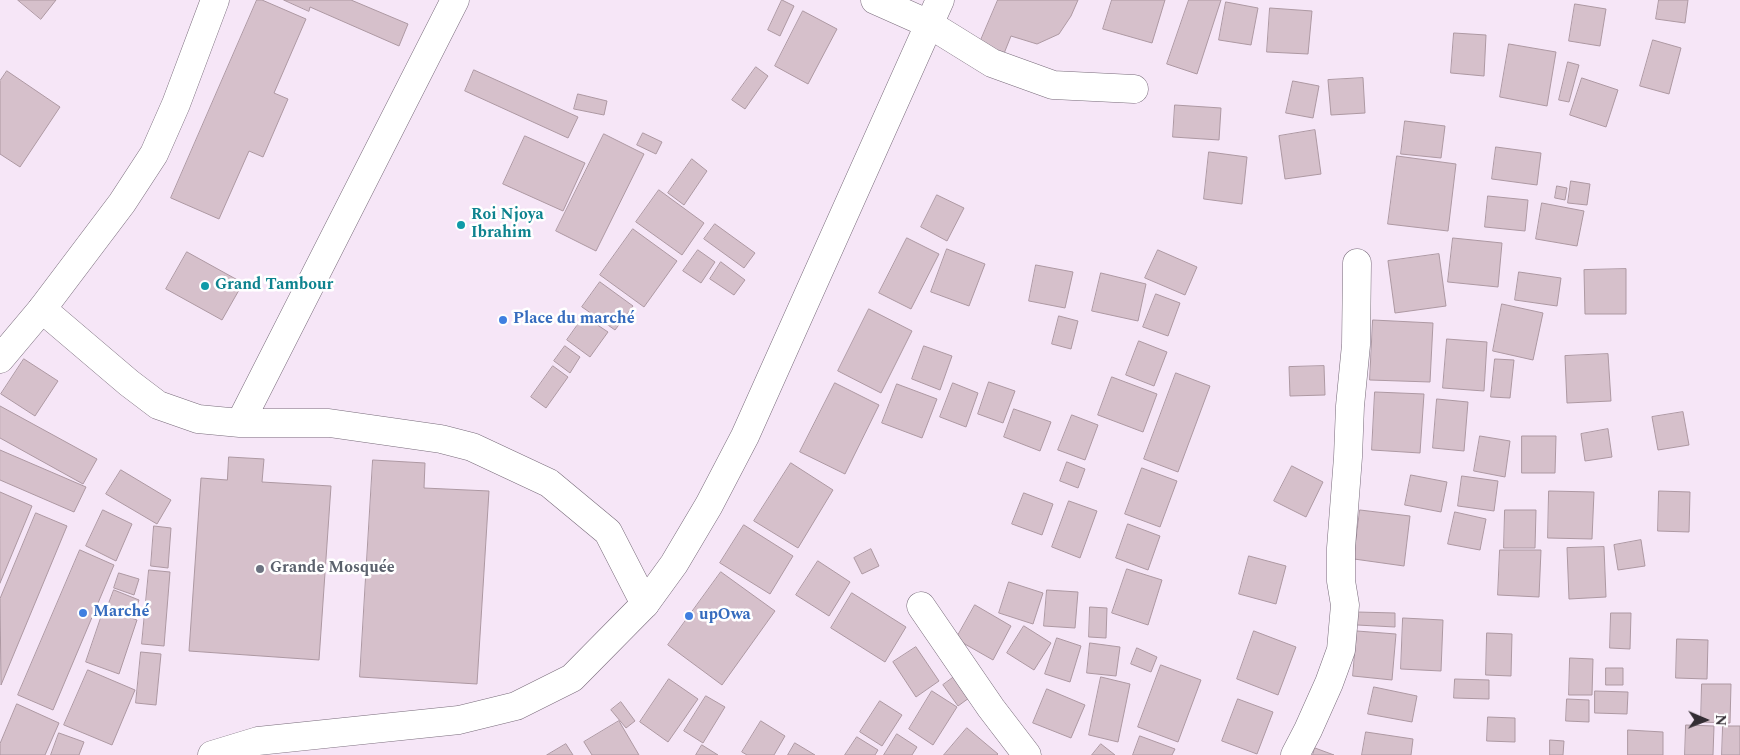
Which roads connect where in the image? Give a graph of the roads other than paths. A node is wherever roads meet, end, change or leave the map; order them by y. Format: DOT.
graph roads {
  1 [pos="215,0"];
  2 [pos="455,0"];
  3 [pos="875,0"];
  4 [pos="934,12"];
  5 [pos="1134,88"];
  6 [pos="1357,263"];
  7 [pos="42,309"];
  8 [pos="0,359"];
  9 [pos="240,424"];
  10 [pos="645,604"];
  11 [pos="921,606"];
  12 [pos="212,755"];
  13 [pos="1028,755"];
  14 [pos="1295,755"];
  1 -- 7 [label="street"];
  2 -- 9 [label="street"];
  3 -- 4 [label="street"];
  4 -- 5 [label="street"];
  4 -- 10 [label="street"];
  6 -- 14 [label="street"];
  7 -- 8 [label="street"];
  7 -- 9 [label="street"];
  9 -- 10 [label="street"];
  10 -- 12 [label="street"];
  11 -- 13 [label="street"];
}
